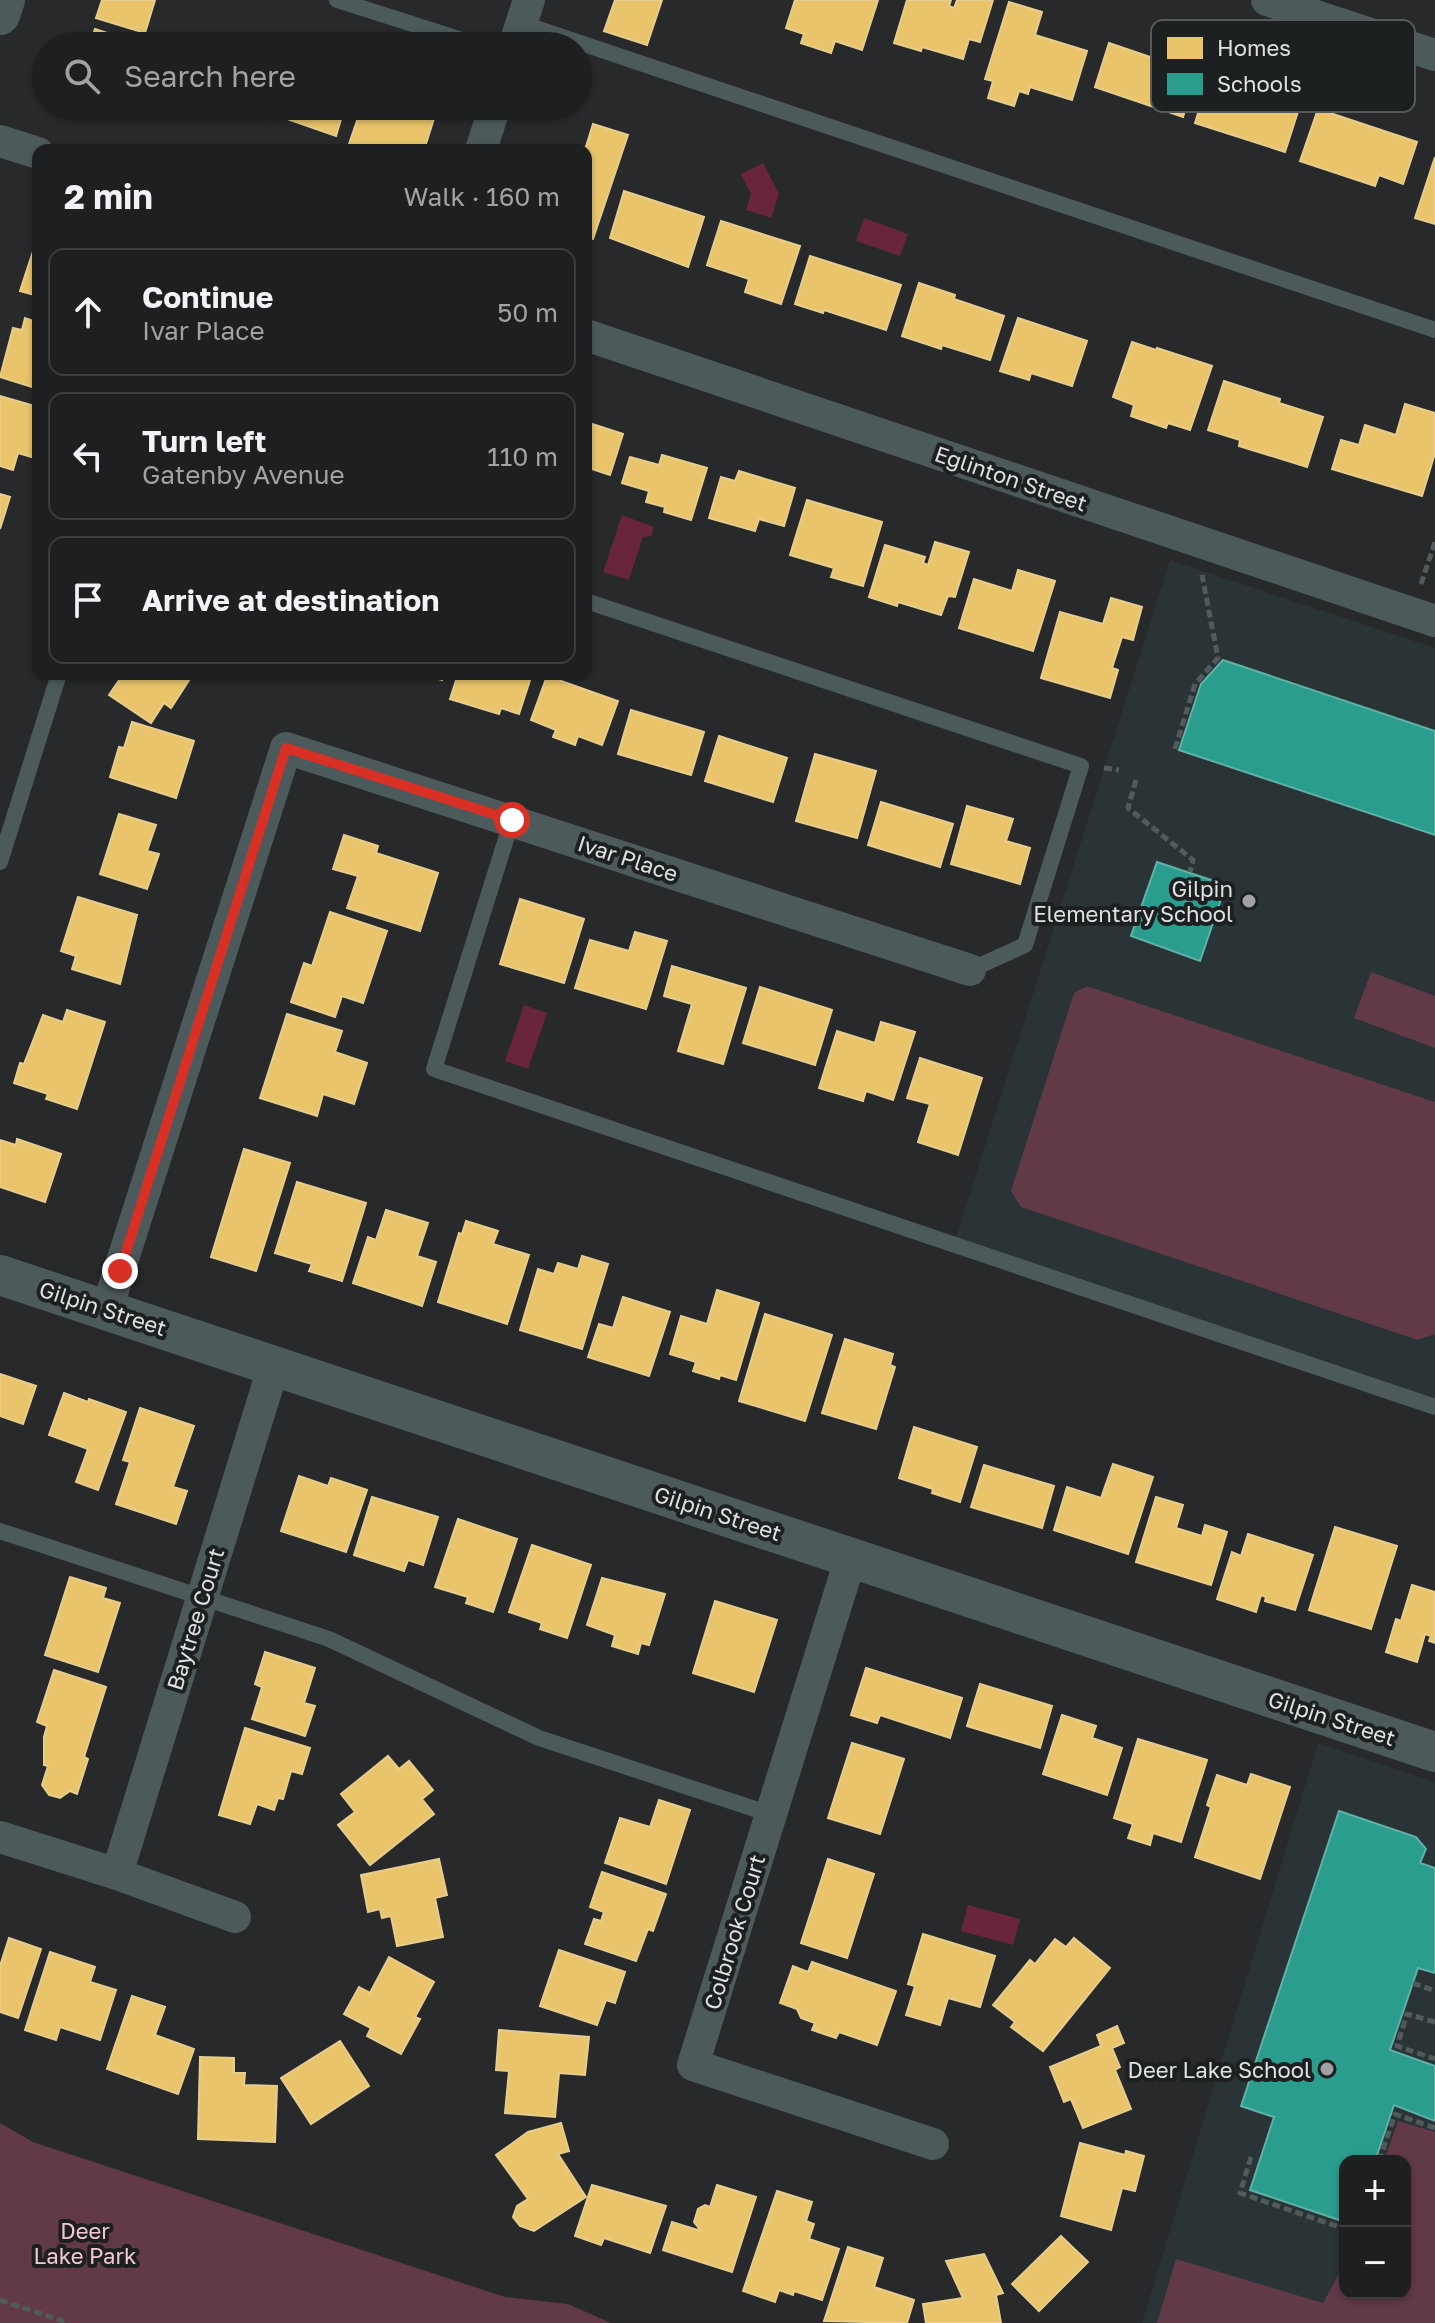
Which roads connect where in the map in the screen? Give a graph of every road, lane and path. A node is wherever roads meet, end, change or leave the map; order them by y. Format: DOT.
graph roads {
  1 [pos="5,0"];
  2 [pos="337,0"];
  3 [pos="1267,0"];
  4 [pos="0,15"];
  5 [pos="1328,20"];
  6 [pos="521,23"];
  7 [pos="437,32"];
  8 [pos="548,32"];
  9 [pos="592,47"];
  10 [pos="1415,48"];
  11 [pos="1435,55"];
  12 [pos="491,120"];
  13 [pos="0,141"];
  14 [pos="483,144"];
  15 [pos="32,151"];
  16 [pos="1435,330"];
  17 [pos="592,337"];
  18 [pos="1435,542"];
  19 [pos="1201,574"];
  20 [pos="1421,585"];
  21 [pos="592,603"];
  22 [pos="1435,621"];
  23 [pos="57,680"];
  24 [pos="1175,749"];
  25 [pos="1136,780"];
  26 [pos="512,820"];
  27 [pos="0,862"];
  28 [pos="1190,872"];
  29 [pos="970,970"];
  30 [pos="0,1275"];
  31 [pos="107,1309"];
  32 [pos="274,1365"];
  33 [pos="1435,1407"];
  34 [pos="0,1531"];
  35 [pos="851,1557"];
  36 [pos="203,1596"];
  37 [pos="1435,1752"];
  38 [pos="770,1814"];
  39 [pos="0,1837"];
  40 [pos="117,1874"];
  41 [pos="235,1917"];
  42 [pos="1413,1983"];
  43 [pos="1435,1991"];
  44 [pos="1435,2022"];
  45 [pos="1435,2059"];
  46 [pos="1435,2128"];
  47 [pos="933,2144"];
  48 [pos="1381,2155"];
  49 [pos="1251,2157"];
  50 [pos="1339,2227"];
  51 [pos="0,2300"];
  52 [pos="69,2323"];
  1 -- 4 [label="street"];
  2 -- 7 [label="lane"];
  3 -- 5 [label="street"];
  6 -- 8 [label="lane"];
  9 -- 16 [label="lane"];
  10 -- 11 [label="street"];
  12 -- 14 [label="street"];
  13 -- 15 [label="street"];
  17 -- 22 [label="street, Eglinton Street"];
  18 -- 20 [label="path"];
  19 -- 24 [label="path"];
  21 -- 29 [label="lane"];
  23 -- 27 [label="lane"];
  25 -- 28 [label="path"];
  26 -- 29 [label="street, Ivar Place"];
  26 -- 31 [label="street, Ivar Place"];
  26 -- 33 [label="lane"];
  30 -- 31 [label="street, Gilpin Street"];
  31 -- 32 [label="street, Gilpin Street"];
  32 -- 35 [label="street, Gilpin Street"];
  32 -- 36 [label="street, Baytree Court"];
  34 -- 36 [label="lane"];
  35 -- 37 [label="street, Gilpin Street"];
  35 -- 38 [label="street, Colbrook Court"];
  36 -- 38 [label="lane"];
  36 -- 40 [label="street, Baytree Court"];
  38 -- 47 [label="street, Colbrook Court"];
  39 -- 40 [label="street"];
  40 -- 41 [label="street"];
  42 -- 43 [label="path"];
  44 -- 45 [label="path"];
  46 -- 48 [label="path"];
  49 -- 50 [label="path"];
  51 -- 52 [label="path"];
}
